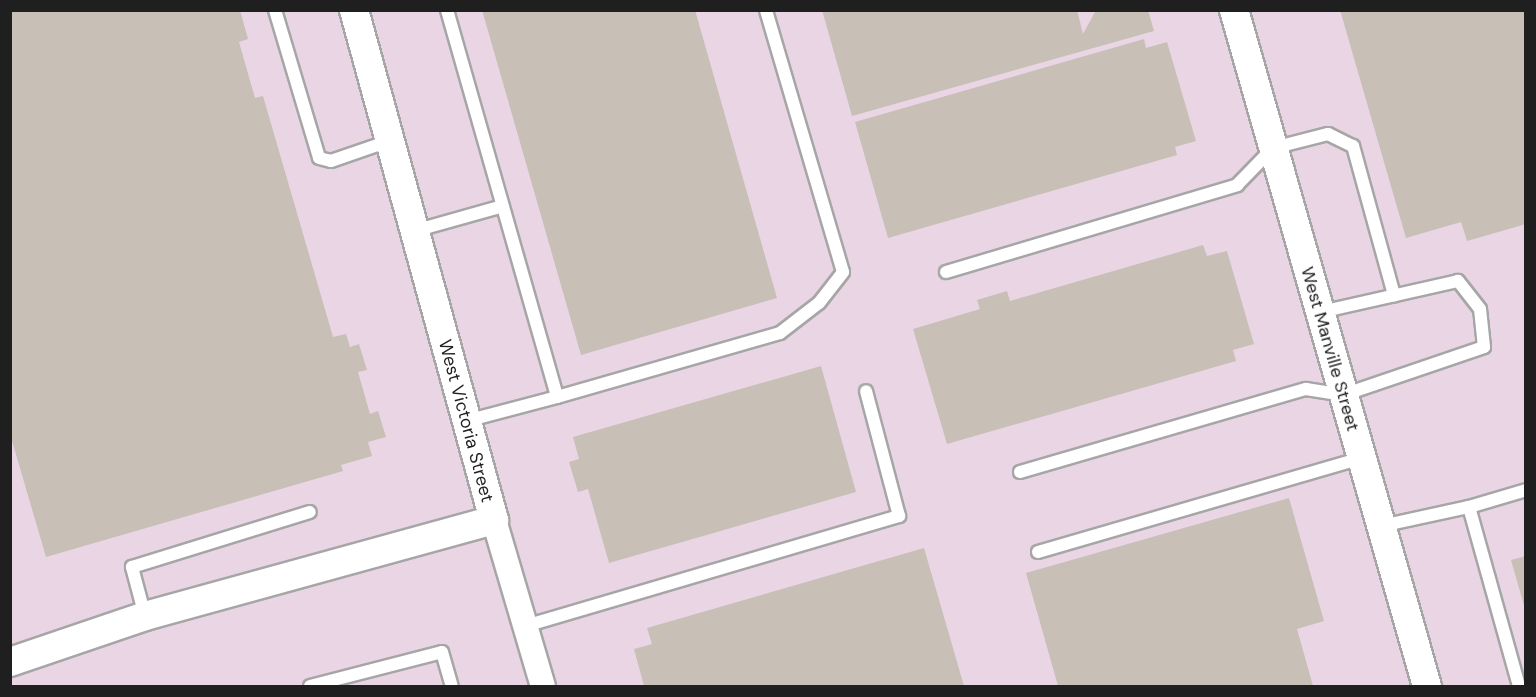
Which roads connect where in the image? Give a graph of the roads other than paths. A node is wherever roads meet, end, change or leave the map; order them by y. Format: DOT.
graph roads {
  1 [pos="275,10"];
  2 [pos="354,10"];
  3 [pos="447,10"];
  4 [pos="766,10"];
  5 [pos="1234,10"];
  6 [pos="389,141"];
  7 [pos="1274,148"];
  8 [pos="502,206"];
  9 [pos="414,231"];
  10 [pos="946,272"];
  11 [pos="1395,295"];
  12 [pos="1320,312"];
  13 [pos="866,391"];
  14 [pos="1343,395"];
  15 [pos="557,397"];
  16 [pos="466,421"];
  17 [pos="1362,458"];
  18 [pos="1020,472"];
  19 [pos="1526,490"];
  20 [pos="1469,507"];
  21 [pos="310,512"];
  22 [pos="494,520"];
  23 [pos="1381,526"];
  24 [pos="1038,552"];
  25 [pos="145,616"];
  26 [pos="525,626"];
  27 [pos="10,663"];
  28 [pos="310,687"];
  29 [pos="452,687"];
  30 [pos="543,687"];
  31 [pos="1427,687"];
  32 [pos="1519,687"];
  1 -- 6 [label="lane"];
  2 -- 6 [label="street, West Victoria Street"];
  3 -- 8 [label="lane"];
  4 -- 15 [label="lane"];
  5 -- 7 [label="street, West Manville Street"];
  6 -- 9 [label="street, West Victoria Street"];
  7 -- 10 [label="lane"];
  7 -- 11 [label="lane"];
  7 -- 12 [label="street, West Manville Street"];
  8 -- 9 [label="lane"];
  8 -- 15 [label="lane"];
  9 -- 16 [label="street, West Victoria Street"];
  11 -- 12 [label="lane"];
  11 -- 14 [label="lane"];
  12 -- 14 [label="street, West Manville Street"];
  13 -- 26 [label="lane"];
  14 -- 17 [label="street, West Manville Street"];
  14 -- 18 [label="lane"];
  15 -- 16 [label="lane"];
  16 -- 22 [label="street, West Victoria Street"];
  17 -- 23 [label="street, West Manville Street"];
  17 -- 24 [label="lane"];
  19 -- 20 [label="lane"];
  20 -- 23 [label="lane"];
  20 -- 32 [label="lane"];
  21 -- 25 [label="lane"];
  22 -- 25 [label="street, West Victoria Street"];
  22 -- 26 [label="street"];
  23 -- 31 [label="street, West Manville Street"];
  25 -- 27 [label="street, West Victoria Street"];
  26 -- 30 [label="street"];
  28 -- 29 [label="lane"];
}
